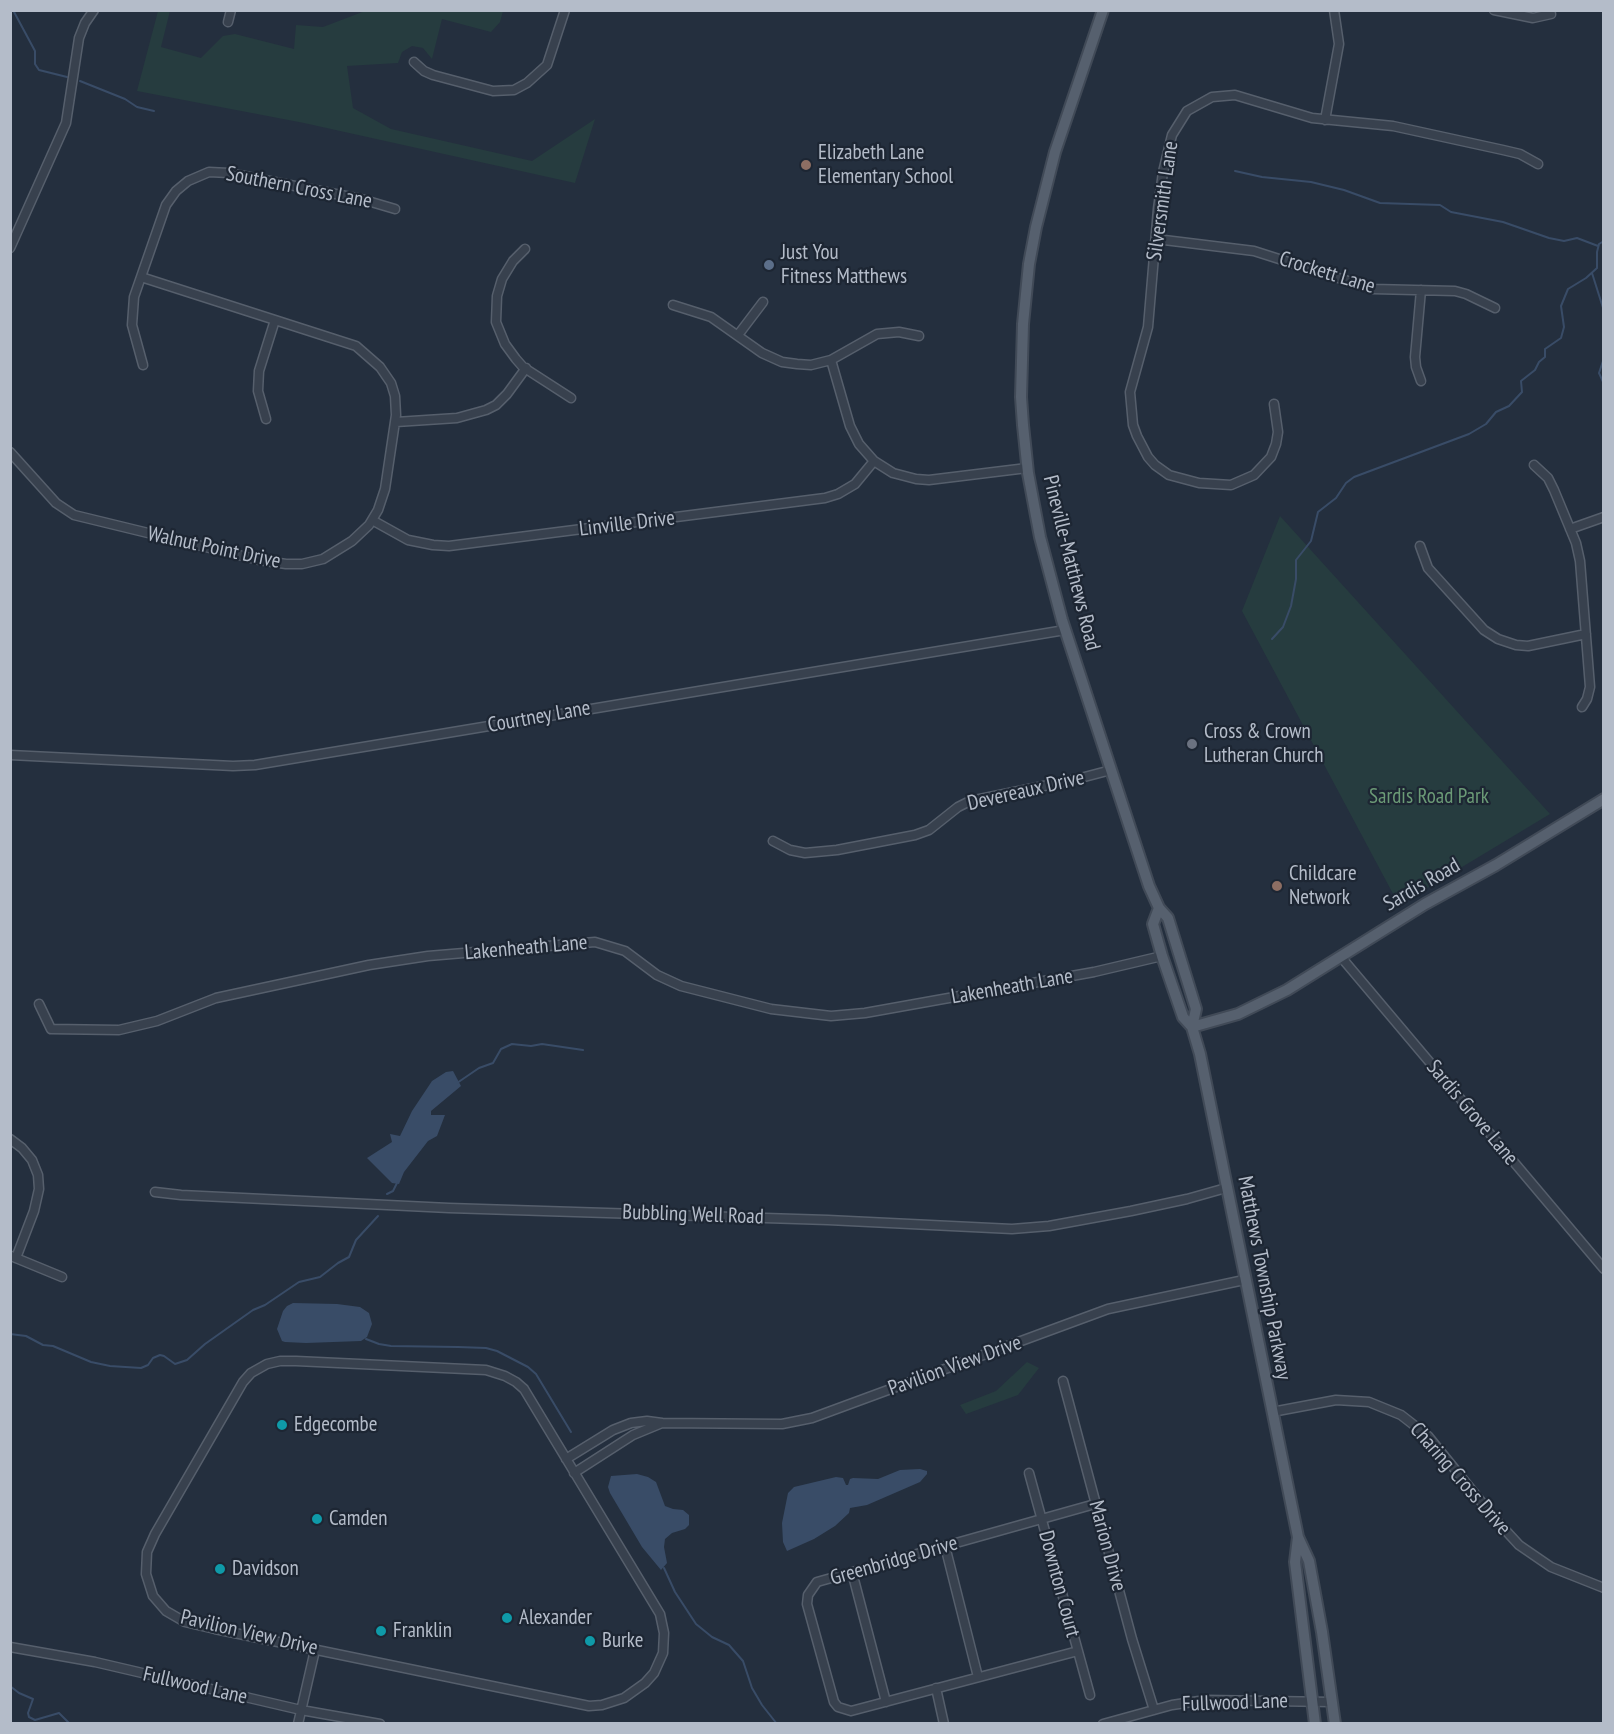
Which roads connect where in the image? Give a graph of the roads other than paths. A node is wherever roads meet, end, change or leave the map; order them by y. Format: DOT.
graph roads {
  1 [pos="94,10"];
  2 [pos="231,10"];
  3 [pos="565,10"];
  4 [pos="1103,10"];
  5 [pos="1334,10"];
  6 [pos="1494,10"];
  7 [pos="1551,14"];
  8 [pos="228,22"];
  9 [pos="414,62"];
  10 [pos="1325,120"];
  11 [pos="1538,164"];
  12 [pos="395,209"];
  13 [pos="1156,239"];
  14 [pos="10,248"];
  15 [pos="525,249"];
  16 [pos="141,277"];
  17 [pos="1421,291"];
  18 [pos="763,302"];
  19 [pos="673,306"];
  20 [pos="1495,308"];
  21 [pos="275,320"];
  22 [pos="738,335"];
  23 [pos="919,336"];
  24 [pos="831,360"];
  25 [pos="143,365"];
  26 [pos="526,368"];
  27 [pos="1421,381"];
  28 [pos="571,398"];
  29 [pos="1274,404"];
  30 [pos="266,419"];
  31 [pos="396,423"];
  32 [pos="10,452"];
  33 [pos="874,461"];
  34 [pos="1534,465"];
  35 [pos="1027,468"];
  36 [pos="1604,517"];
  37 [pos="372,520"];
  38 [pos="1570,529"];
  39 [pos="1420,546"];
  40 [pos="1065,630"];
  41 [pos="1586,634"];
  42 [pos="1582,707"];
  43 [pos="10,755"];
  44 [pos="1111,770"];
  45 [pos="1604,799"];
  46 [pos="774,841"];
  47 [pos="1159,908"];
  48 [pos="1162,956"];
  49 [pos="1341,957"];
  50 [pos="39,1004"];
  51 [pos="1192,1027"];
  52 [pos="10,1139"];
  53 [pos="1226,1188"];
  54 [pos="155,1192"];
  55 [pos="13,1257"];
  56 [pos="1604,1269"];
  57 [pos="62,1277"];
  58 [pos="1244,1280"];
  59 [pos="1063,1381"];
  60 [pos="1272,1412"];
  61 [pos="662,1423"];
  62 [pos="566,1459"];
  63 [pos="574,1473"];
  64 [pos="1029,1473"];
  65 [pos="1095,1504"];
  66 [pos="1041,1520"];
  67 [pos="1298,1537"];
  68 [pos="945,1546"];
  69 [pos="852,1572"];
  70 [pos="1604,1588"];
  71 [pos="10,1647"];
  72 [pos="315,1650"];
  73 [pos="1077,1651"];
  74 [pos="978,1677"];
  75 [pos="936,1688"];
  76 [pos="1090,1695"];
  77 [pos="1313,1701"];
  78 [pos="886,1702"];
  79 [pos="1332,1702"];
  80 [pos="301,1710"];
  81 [pos="1154,1710"];
  82 [pos="298,1724"];
  83 [pos="380,1724"];
  84 [pos="944,1724"];
  85 [pos="1104,1724"];
  86 [pos="1315,1724"];
  87 [pos="1335,1724"];
  1 -- 14 [label="street"];
  2 -- 8 [label="street"];
  3 -- 9 [label="street"];
  4 -- 35 [label="main road, Pineville-Matthews Road"];
  5 -- 10 [label="street"];
  6 -- 7 [label="street"];
  10 -- 11 [label="street, Silversmith Lane"];
  10 -- 13 [label="street, Silversmith Lane"];
  12 -- 16 [label="street, Southern Cross Lane"];
  13 -- 17 [label="street, Crockett Lane"];
  13 -- 29 [label="street, Silversmith Lane"];
  15 -- 26 [label="street"];
  16 -- 21 [label="street, Walnut Point Drive"];
  16 -- 25 [label="street, Southern Cross Lane"];
  17 -- 20 [label="street, Crockett Lane"];
  17 -- 27 [label="street"];
  18 -- 22 [label="street"];
  19 -- 22 [label="street"];
  21 -- 30 [label="street"];
  21 -- 31 [label="street, Walnut Point Drive"];
  22 -- 24 [label="street"];
  23 -- 24 [label="street"];
  24 -- 33 [label="street"];
  26 -- 28 [label="street"];
  26 -- 31 [label="street"];
  31 -- 37 [label="street, Walnut Point Drive"];
  32 -- 37 [label="street, Walnut Point Drive"];
  33 -- 35 [label="street"];
  33 -- 37 [label="street, Linville Drive"];
  34 -- 38 [label="street"];
  35 -- 40 [label="main road, Pineville-Matthews Road"];
  36 -- 38 [label="street"];
  38 -- 41 [label="street"];
  39 -- 41 [label="street"];
  40 -- 43 [label="street, Courtney Lane"];
  40 -- 44 [label="main road, Pineville-Matthews Road"];
  41 -- 42 [label="street"];
  44 -- 46 [label="street, Devereaux Drive"];
  44 -- 47 [label="main road, Pineville-Matthews Road"];
  45 -- 49 [label="main road, Sardis Road"];
  47 -- 48 [label="main road, Pineville-Matthews Road"];
  47 -- 51 [label="main road, Pineville-Matthews Road"];
  48 -- 50 [label="street, Lakenheath Lane"];
  48 -- 51 [label="main road, Pineville-Matthews Road"];
  49 -- 51 [label="main road, Sardis Road"];
  49 -- 56 [label="street, Sardis Grove Lane"];
  51 -- 53 [label="main road, Matthews Township Parkway"];
  52 -- 55 [label="street"];
  53 -- 54 [label="street, Bubbling Well Road"];
  53 -- 58 [label="main road, Matthews Township Parkway"];
  55 -- 57 [label="street"];
  58 -- 60 [label="main road, Matthews Township Parkway"];
  58 -- 61 [label="street, Pavilion View Drive"];
  59 -- 65 [label="street, Marion Drive"];
  60 -- 67 [label="main road, Matthews Township Parkway"];
  60 -- 70 [label="street, Charing Cross Drive"];
  61 -- 62 [label="street, Pavilion View Drive"];
  61 -- 63 [label="street, Pavilion View Drive"];
  62 -- 63 [label="street, Pavilion View Drive"];
  62 -- 72 [label="street, Pavilion View Drive"];
  63 -- 72 [label="street, Pavilion View Drive"];
  64 -- 66 [label="street, Downton Court"];
  65 -- 66 [label="street, Greenbridge Drive"];
  65 -- 81 [label="street, Marion Drive"];
  66 -- 68 [label="street, Greenbridge Drive"];
  66 -- 73 [label="street, Downton Court"];
  67 -- 77 [label="main road, Matthews Township Parkway"];
  67 -- 79 [label="main road, Matthews Township Parkway"];
  68 -- 69 [label="street, Greenbridge Drive"];
  68 -- 74 [label="street"];
  69 -- 78 [label="street"];
  69 -- 78 [label="street, Greenbridge Drive"];
  71 -- 80 [label="street, Fullwood Lane"];
  72 -- 80 [label="street"];
  73 -- 74 [label="street, Greenbridge Drive"];
  73 -- 76 [label="street, Downton Court"];
  74 -- 75 [label="street, Greenbridge Drive"];
  75 -- 78 [label="street, Greenbridge Drive"];
  75 -- 84 [label="street"];
  77 -- 79 [label="street, Fullwood Lane"];
  77 -- 81 [label="street, Fullwood Lane"];
  77 -- 86 [label="main road, Matthews Township Parkway"];
  79 -- 87 [label="main road, Matthews Township Parkway"];
  80 -- 82 [label="street"];
  80 -- 83 [label="street, Fullwood Lane"];
  81 -- 85 [label="street, Fullwood Lane"];
}
